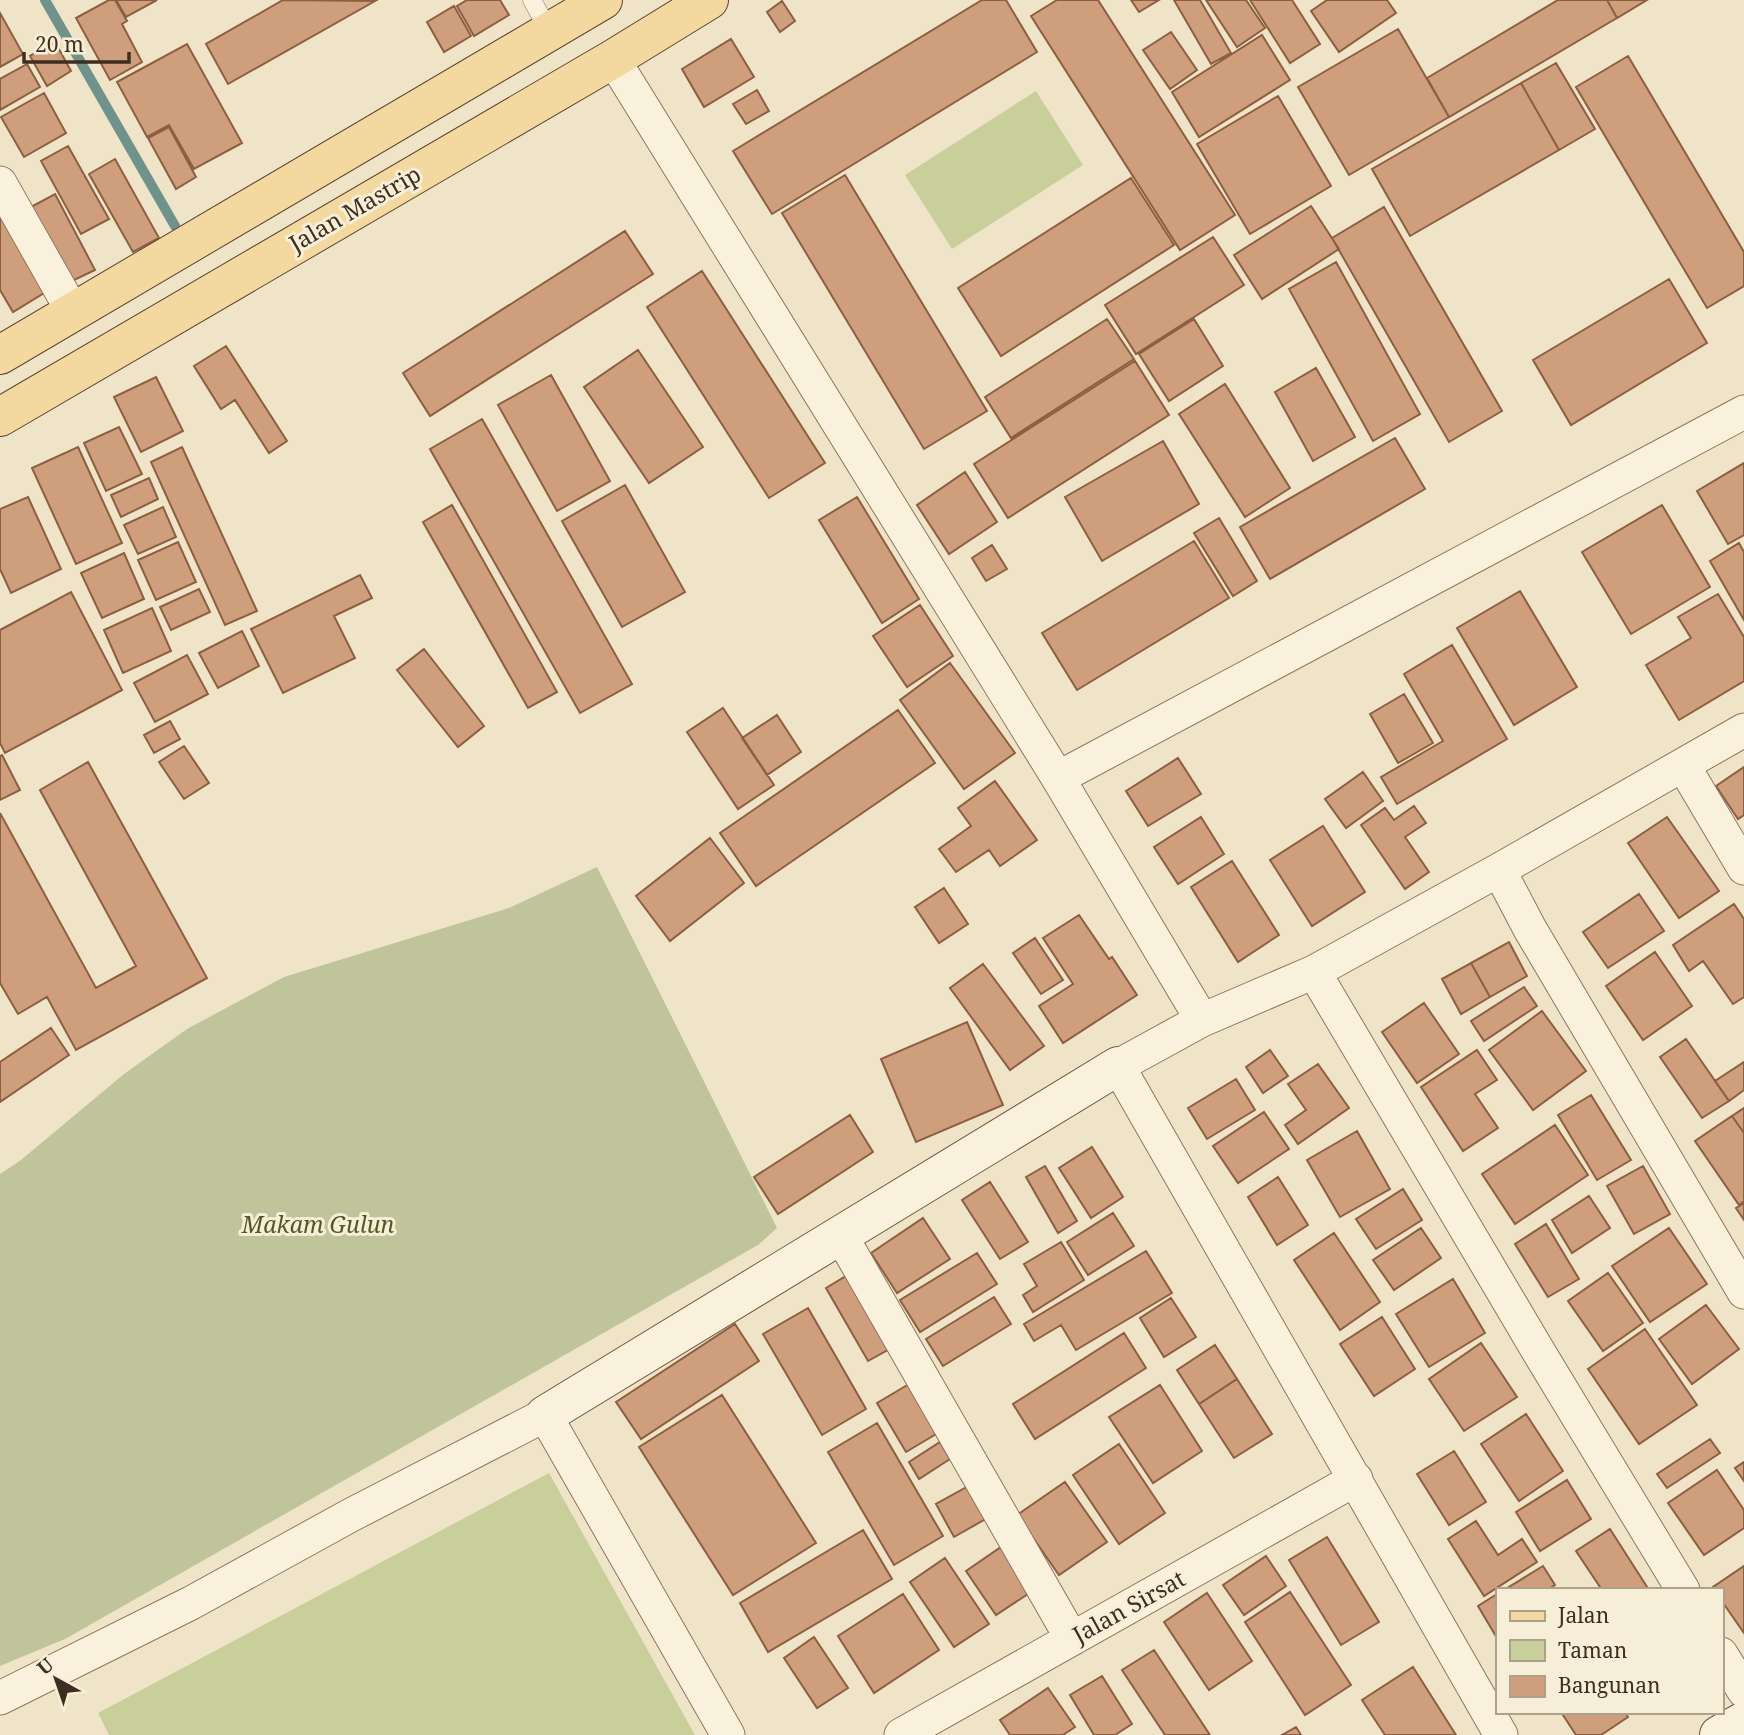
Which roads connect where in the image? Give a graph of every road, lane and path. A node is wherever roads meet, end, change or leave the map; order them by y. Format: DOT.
graph roads {
  1 [pos="603,0"];
  2 [pos="709,0"];
  3 [pos="541,16"];
  4 [pos="613,59"];
  5 [pos="0,183"];
  6 [pos="73,312"];
  7 [pos="0,355"];
  8 [pos="1744,412"];
  9 [pos="0,417"];
  10 [pos="1744,730"];
  11 [pos="1683,765"];
  12 [pos="1058,778"];
  13 [pos="1744,868"];
  14 [pos="1499,870"];
  15 [pos="1314,972"];
  16 [pos="1202,1020"];
  17 [pos="1118,1066"];
  18 [pos="840,1234"];
  19 [pos="1744,1292"];
  20 [pos="545,1415"];
  21 [pos="1356,1479"];
  22 [pos="1682,1588"];
  23 [pos="1072,1639"];
  24 [pos="1723,1657"];
  25 [pos="1744,1691"];
  26 [pos="0,1698"];
  27 [pos="1744,1721"];
  28 [pos="728,1735"];
  29 [pos="901,1735"];
  30 [pos="1501,1735"];
  31 [pos="1719,1735"];
  1 -- 3 [label="main road"];
  2 -- 4 [label="main road, Jalan Mastrip"];
  3 -- 6 [label="main road"];
  4 -- 9 [label="main road, Jalan Mastrip"];
  4 -- 12 [label="street"];
  5 -- 6 [label="street"];
  6 -- 7 [label="main road"];
  8 -- 12 [label="street"];
  10 -- 11 [label="street"];
  11 -- 13 [label="street"];
  11 -- 14 [label="street"];
  12 -- 16 [label="street"];
  14 -- 15 [label="street"];
  14 -- 19 [label="street"];
  15 -- 16 [label="street"];
  15 -- 22 [label="street"];
  16 -- 17 [label="street"];
  17 -- 18 [label="street"];
  17 -- 21 [label="street"];
  18 -- 20 [label="street"];
  18 -- 23 [label="street"];
  20 -- 26 [label="street"];
  20 -- 28 [label="street"];
  21 -- 23 [label="street, Jalan Sirsat"];
  21 -- 30 [label="street"];
  23 -- 29 [label="street, Jalan Sirsat"];
  24 -- 25 [label="street"];
  27 -- 31 [label="street"];
}
